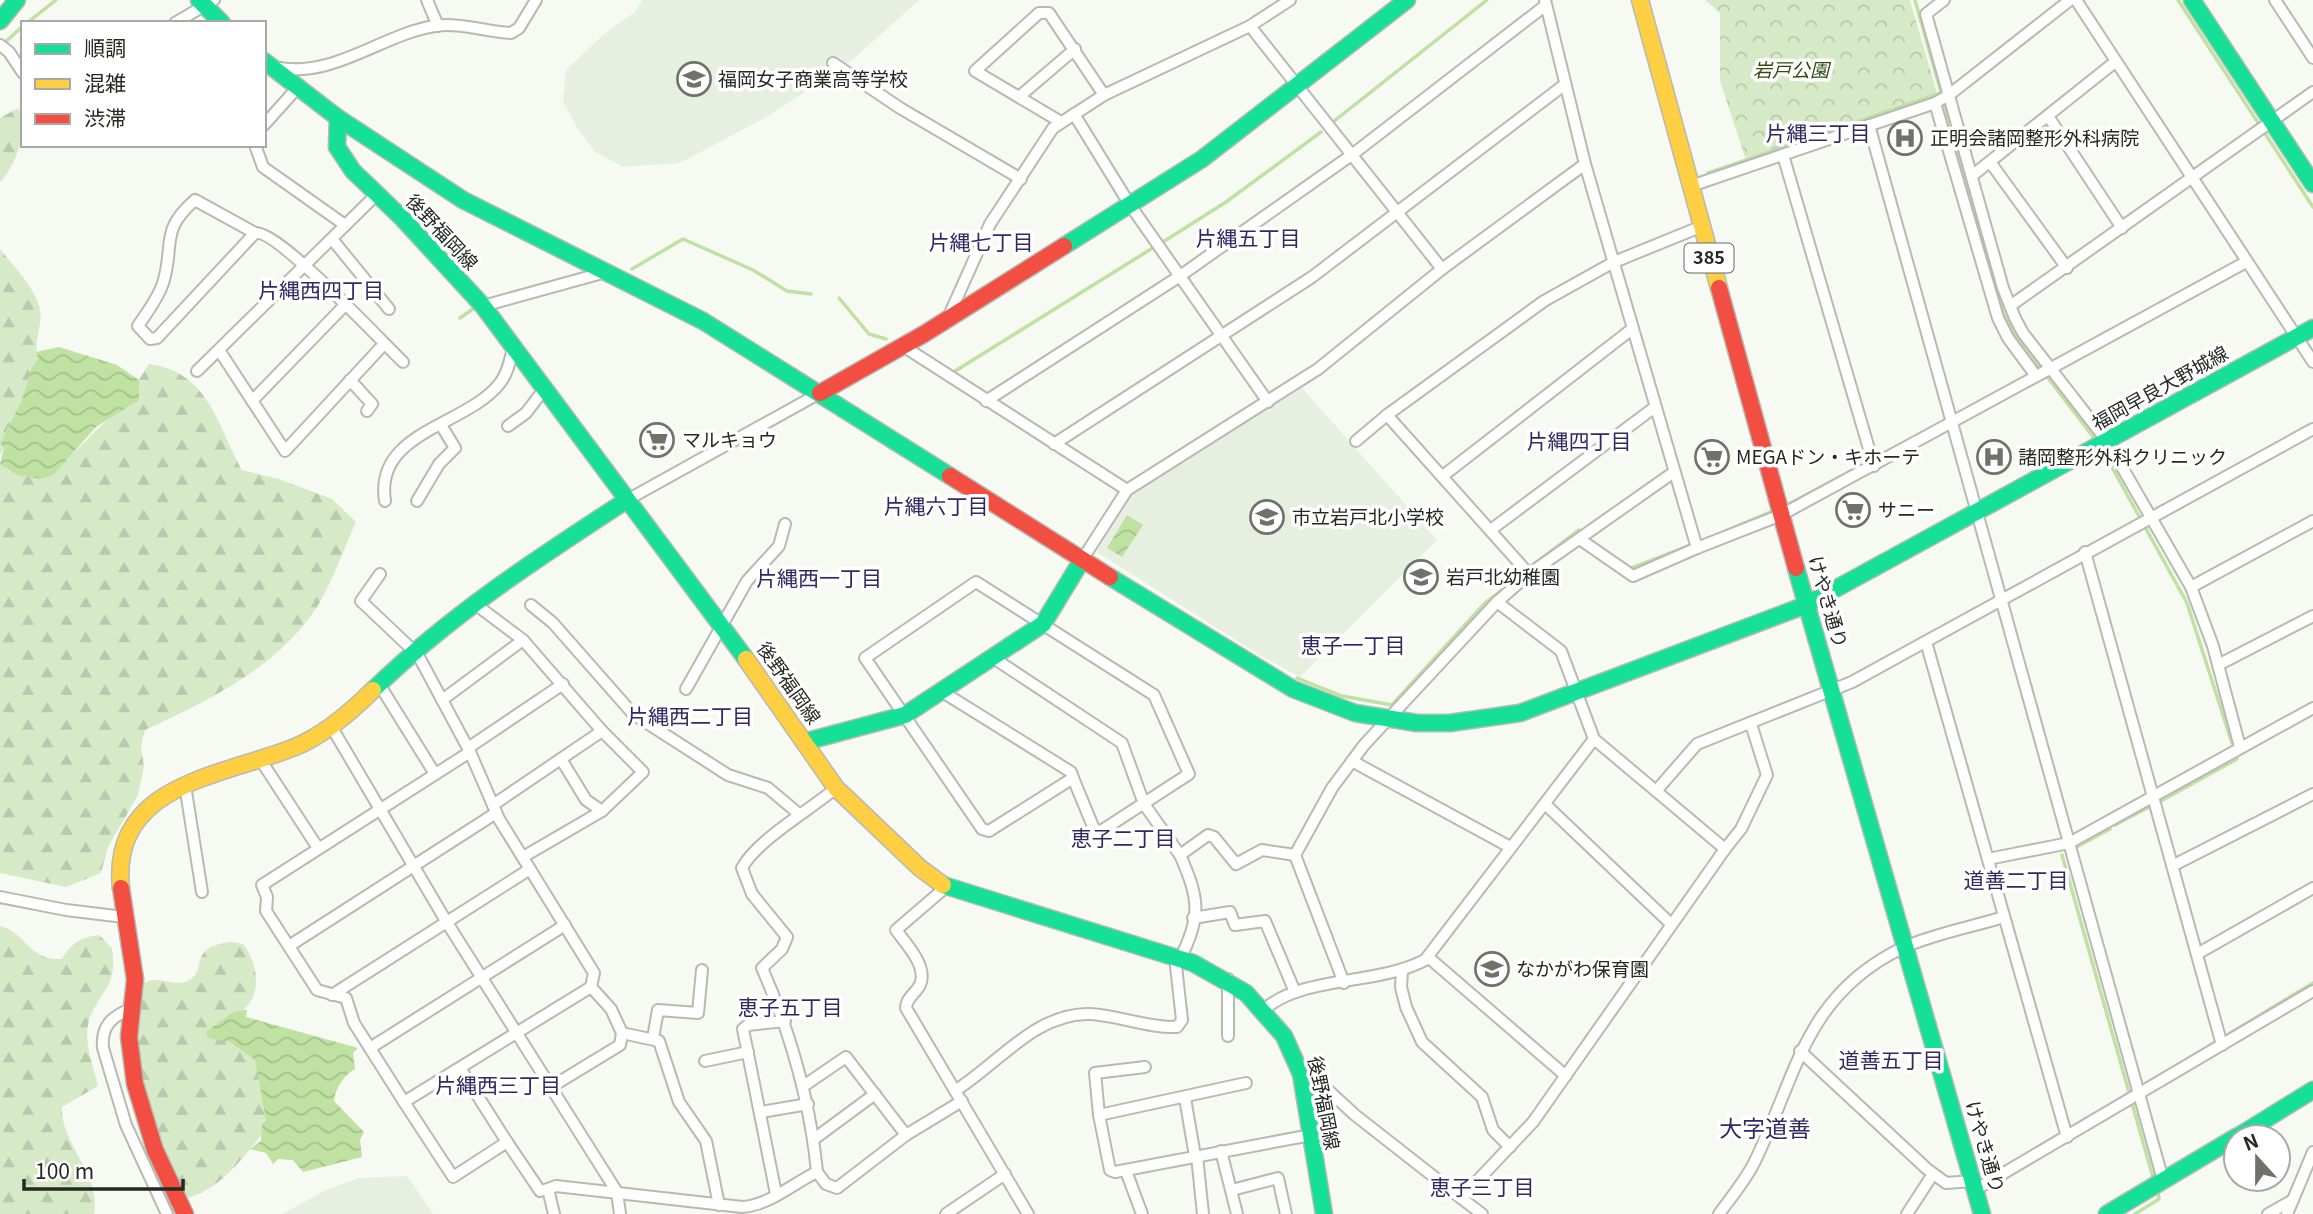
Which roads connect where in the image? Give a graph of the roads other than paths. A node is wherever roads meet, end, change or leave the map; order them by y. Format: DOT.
graph roads {
  1 [pos="17,0"];
  2 [pos="427,0"];
  3 [pos="536,0"];
  4 [pos="1290,0"];
  5 [pos="1407,0"];
  6 [pos="1640,0"];
  7 [pos="1944,0"];
  8 [pos="2070,0"];
  9 [pos="2076,0"];
  10 [pos="2192,0"];
  11 [pos="2275,0"];
  12 [pos="205,2"];
  13 [pos="1545,3"];
  14 [pos="0,21"];
  15 [pos="178,21"];
  16 [pos="220,21"];
  17 [pos="438,26"];
  18 [pos="1250,26"];
  19 [pos="0,45"];
  20 [pos="1075,49"];
  21 [pos="2313,58"];
  22 [pos="19,60"];
  23 [pos="2115,62"];
  24 [pos="267,63"];
  25 [pos="832,63"];
  26 [pos="1564,85"];
  27 [pos="1297,86"];
  28 [pos="298,87"];
  29 [pos="2313,92"];
  30 [pos="1104,94"];
  31 [pos="1949,95"];
  32 [pos="1020,96"];
  33 [pos="1935,103"];
  34 [pos="1074,114"];
  35 [pos="2048,117"];
  36 [pos="338,118"];
  37 [pos="1061,121"];
  38 [pos="2272,121"];
  39 [pos="266,123"];
  40 [pos="1869,125"];
  41 [pos="256,147"];
  42 [pos="1353,155"];
  43 [pos="1783,155"];
  44 [pos="1990,162"];
  45 [pos="1585,164"];
  46 [pos="1973,175"];
  47 [pos="1021,179"];
  48 [pos="2192,179"];
  49 [pos="2313,184"];
  50 [pos="1691,186"];
  51 [pos="377,194"];
  52 [pos="1130,205"];
  53 [pos="1398,213"];
  54 [pos="345,225"];
  55 [pos="1700,227"];
  56 [pos="2122,228"];
  57 [pos="256,233"];
  58 [pos="332,239"];
  59 [pos="1614,262"];
  60 [pos="2246,262"];
  61 [pos="307,266"];
  62 [pos="2067,268"];
  63 [pos="1442,269"];
  64 [pos="606,272"];
  65 [pos="1180,276"];
  66 [pos="345,306"];
  67 [pos="483,306"];
  68 [pos="2010,306"];
  69 [pos="389,309"];
  70 [pos="947,320"];
  71 [pos="2313,328"];
  72 [pos="1632,329"];
  73 [pos="1222,336"];
  74 [pos="2297,336"];
  75 [pos="384,344"];
  76 [pos="903,346"];
  77 [pos="513,348"];
  78 [pos="219,350"];
  79 [pos="403,362"];
  80 [pos="2313,362"];
  81 [pos="2050,368"];
  82 [pos="197,372"];
  83 [pos="2036,376"];
  84 [pos="350,380"];
  85 [pos="545,388"];
  86 [pos="820,393"];
  87 [pos="252,401"];
  88 [pos="986,401"];
  89 [pos="1268,402"];
  90 [pos="373,404"];
  91 [pos="1655,407"];
  92 [pos="1387,415"];
  93 [pos="1953,424"];
  94 [pos="441,425"];
  95 [pos="508,426"];
  96 [pos="2313,429"];
  97 [pos="1356,441"];
  98 [pos="2107,441"];
  99 [pos="1054,444"];
  100 [pos="1874,466"];
  101 [pos="1674,472"];
  102 [pos="1444,475"];
  103 [pos="1127,490"];
  104 [pos="627,500"];
  105 [pos="385,501"];
  106 [pos="417,501"];
  107 [pos="1977,512"];
  108 [pos="1781,515"];
  109 [pos="2149,517"];
  110 [pos="2313,521"];
  111 [pos="785,524"];
  112 [pos="1492,529"];
  113 [pos="1581,540"];
  114 [pos="1697,548"];
  115 [pos="2085,552"];
  116 [pos="1082,560"];
  117 [pos="380,574"];
  118 [pos="1529,574"];
  119 [pos="2191,587"];
  120 [pos="1497,602"];
  121 [pos="2000,602"];
  122 [pos="475,604"];
  123 [pos="531,605"];
  124 [pos="1806,605"];
  125 [pos="2313,616"];
  126 [pos="722,624"];
  127 [pos="1043,624"];
  128 [pos="523,640"];
  129 [pos="1926,642"];
  130 [pos="415,649"];
  131 [pos="992,657"];
  132 [pos="2218,665"];
  133 [pos="379,684"];
  134 [pos="563,684"];
  135 [pos="686,689"];
  136 [pos="1831,690"];
  137 [pos="941,691"];
  138 [pos="1576,692"];
  139 [pos="442,700"];
  140 [pos="2313,708"];
  141 [pos="905,715"];
  142 [pos="1386,720"];
  143 [pos="1751,724"];
  144 [pos="331,726"];
  145 [pos="601,731"];
  146 [pos="1594,739"];
  147 [pos="804,742"];
  148 [pos="2240,747"];
  149 [pos="469,750"];
  150 [pos="260,759"];
  151 [pos="561,759"];
  152 [pos="1352,761"];
  153 [pos="435,774"];
  154 [pos="1073,778"];
  155 [pos="185,785"];
  156 [pos="836,788"];
  157 [pos="1656,790"];
  158 [pos="2313,794"];
  159 [pos="2153,795"];
  160 [pos="1144,804"];
  161 [pos="1545,804"];
  162 [pos="380,809"];
  163 [pos="495,809"];
  164 [pos="601,811"];
  165 [pos="799,814"];
  166 [pos="2069,843"];
  167 [pos="1510,847"];
  168 [pos="318,848"];
  169 [pos="1726,849"];
  170 [pos="1180,855"];
  171 [pos="1295,855"];
  172 [pos="523,857"];
  173 [pos="1988,859"];
  174 [pos="2174,865"];
  175 [pos="414,866"];
  176 [pos="530,869"];
  177 [pos="946,887"];
  178 [pos="2313,888"];
  179 [pos="202,892"];
  180 [pos="0,897"];
  181 [pos="124,917"];
  182 [pos="2004,917"];
  183 [pos="1194,918"];
  184 [pos="446,921"];
  185 [pos="1671,924"];
  186 [pos="565,925"];
  187 [pos="289,946"];
  188 [pos="1905,947"];
  189 [pos="2197,954"];
  190 [pos="1428,957"];
  191 [pos="1177,958"];
  192 [pos="702,970"];
  193 [pos="1402,971"];
  194 [pos="481,978"];
  195 [pos="1228,979"];
  196 [pos="1345,983"];
  197 [pos="591,987"];
  198 [pos="2313,991"];
  199 [pos="1296,992"];
  200 [pos="332,995"];
  201 [pos="1266,1008"];
  202 [pos="131,1009"];
  203 [pos="785,1021"];
  204 [pos="516,1032"];
  205 [pos="622,1033"];
  206 [pos="1228,1036"];
  207 [pos="653,1038"];
  208 [pos="2222,1045"];
  209 [pos="370,1048"];
  210 [pos="1800,1051"];
  211 [pos="748,1052"];
  212 [pos="705,1061"];
  213 [pos="1145,1067"];
  214 [pos="460,1068"];
  215 [pos="1301,1074"];
  216 [pos="1566,1076"];
  217 [pos="1246,1083"];
  218 [pos="805,1085"];
  219 [pos="551,1087"];
  220 [pos="956,1090"];
  221 [pos="875,1094"];
  222 [pos="2312,1094"];
  223 [pos="2139,1095"];
  224 [pos="1185,1098"];
  225 [pos="962,1101"];
  226 [pos="404,1102"];
  227 [pos="808,1104"];
  228 [pos="761,1112"];
  229 [pos="1099,1115"];
  230 [pos="2261,1123"];
  231 [pos="906,1135"];
  232 [pos="1311,1135"];
  233 [pos="2067,1137"];
  234 [pos="814,1139"];
  235 [pos="507,1142"];
  236 [pos="2222,1145"];
  237 [pos="1510,1147"];
  238 [pos="1221,1151"];
  239 [pos="2313,1152"];
  240 [pos="1196,1156"];
  241 [pos="1126,1171"];
  242 [pos="817,1172"];
  243 [pos="1005,1174"];
  244 [pos="1933,1174"];
  245 [pos="2163,1180"];
  246 [pos="1974,1186"];
  247 [pos="548,1189"];
  248 [pos="1232,1190"];
  249 [pos="617,1192"];
  250 [pos="776,1194"];
  251 [pos="1461,1198"];
  252 [pos="2293,1200"];
  253 [pos="712,1208"];
  254 [pos="167,1214"];
  255 [pos="185,1214"];
  256 [pos="554,1214"];
  257 [pos="620,1214"];
  258 [pos="946,1214"];
  259 [pos="1028,1214"];
  260 [pos="1142,1214"];
  261 [pos="1203,1214"];
  262 [pos="1237,1214"];
  263 [pos="1286,1214"];
  264 [pos="1324,1214"];
  265 [pos="1482,1214"];
  266 [pos="1719,1214"];
  267 [pos="1907,1214"];
  268 [pos="1982,1214"];
  269 [pos="2107,1214"];
  270 [pos="2268,1214"];
  271 [pos="2287,1214"];
  1 -- 14 [label="main road"];
  2 -- 17 [label="street"];
  3 -- 17 [label="street"];
  4 -- 18 [label="street"];
  5 -- 27 [label="main road"];
  6 -- 50 [label="main road, けやき通り / 385"];
  7 -- 31 [label="street"];
  8 -- 31 [label="street"];
  9 -- 23 [label="street"];
  10 -- 38 [label="main road"];
  11 -- 21 [label="street"];
  12 -- 15 [label="street"];
  12 -- 16 [label="main road"];
  13 -- 26 [label="street"];
  13 -- 42 [label="street"];
  17 -- 24 [label="street"];
  18 -- 27 [label="street"];
  18 -- 30 [label="street"];
  19 -- 22 [label="street"];
  20 -- 30 [label="street"];
  20 -- 32 [label="street"];
  20 -- 32 [label="street"];
  23 -- 35 [label="street"];
  23 -- 48 [label="street"];
  24 -- 28 [label="main road"];
  25 -- 47 [label="street"];
  26 -- 45 [label="street"];
  26 -- 53 [label="street"];
  27 -- 42 [label="street"];
  27 -- 52 [label="main road"];
  28 -- 36 [label="main road"];
  28 -- 39 [label="street"];
  29 -- 38 [label="street"];
  30 -- 34 [label="street"];
  31 -- 33 [label="street"];
  31 -- 46 [label="street"];
  32 -- 37 [label="street"];
  33 -- 40 [label="street"];
  33 -- 83 [label="street"];
  34 -- 37 [label="street"];
  34 -- 52 [label="street"];
  35 -- 44 [label="street"];
  35 -- 56 [label="street"];
  36 -- 51 [label="main road, 後野福岡線"];
  36 -- 64 [label="main road, 福岡早良大野城線"];
  37 -- 47 [label="street"];
  38 -- 48 [label="street"];
  38 -- 49 [label="main road"];
  40 -- 43 [label="street"];
  40 -- 93 [label="street"];
  41 -- 54 [label="street"];
  42 -- 53 [label="street"];
  42 -- 65 [label="street"];
  43 -- 50 [label="street"];
  43 -- 100 [label="street"];
  44 -- 46 [label="street"];
  44 -- 62 [label="street"];
  45 -- 59 [label="street"];
  45 -- 63 [label="street"];
  46 -- 68 [label="street"];
  47 -- 70 [label="street"];
  48 -- 56 [label="street"];
  48 -- 60 [label="street"];
  50 -- 55 [label="main road, けやき通り / 385"];
  51 -- 54 [label="street"];
  51 -- 67 [label="main road, 後野福岡線"];
  52 -- 65 [label="street"];
  52 -- 70 [label="main road"];
  53 -- 63 [label="street"];
  53 -- 73 [label="street"];
  54 -- 58 [label="street"];
  55 -- 59 [label="street"];
  55 -- 108 [label="main road, けやき通り / 385"];
  56 -- 62 [label="street"];
  57 -- 57 [label="street"];
  57 -- 61 [label="street"];
  58 -- 61 [label="street"];
  58 -- 69 [label="street"];
  59 -- 72 [label="street"];
  59 -- 92 [label="street"];
  60 -- 74 [label="street"];
  60 -- 81 [label="street"];
  61 -- 66 [label="street"];
  61 -- 78 [label="street"];
  62 -- 68 [label="street"];
  63 -- 89 [label="street"];
  64 -- 67 [label="street"];
  64 -- 86 [label="main road, 福岡早良大野城線"];
  65 -- 73 [label="street"];
  65 -- 88 [label="street"];
  66 -- 75 [label="street"];
  66 -- 87 [label="street"];
  67 -- 77 [label="main road, 後野福岡線"];
  68 -- 81 [label="street"];
  70 -- 76 [label="main road"];
  71 -- 74 [label="main road, 福岡早良大野城線"];
  72 -- 91 [label="street"];
  72 -- 102 [label="street"];
  73 -- 89 [label="street"];
  73 -- 99 [label="street"];
  74 -- 80 [label="street"];
  74 -- 98 [label="main road, 福岡早良大野城線"];
  75 -- 79 [label="street"];
  75 -- 84 [label="street"];
  76 -- 86 [label="main road"];
  76 -- 88 [label="street"];
  77 -- 85 [label="main road, 後野福岡線"];
  77 -- 94 [label="street"];
  78 -- 82 [label="street"];
  78 -- 87 [label="street"];
  81 -- 83 [label="street"];
  81 -- 98 [label="street"];
  83 -- 93 [label="street"];
  84 -- 87 [label="street"];
  84 -- 90 [label="street"];
  85 -- 95 [label="street"];
  85 -- 104 [label="main road, 後野福岡線"];
  86 -- 104 [label="street"];
  86 -- 116 [label="main road, 福岡早良大野城線"];
  88 -- 99 [label="street"];
  89 -- 103 [label="street"];
  91 -- 101 [label="street"];
  91 -- 112 [label="street"];
  92 -- 97 [label="street"];
  92 -- 102 [label="street"];
  93 -- 100 [label="street"];
  93 -- 107 [label="street"];
  94 -- 105 [label="street"];
  94 -- 106 [label="street"];
  96 -- 109 [label="street"];
  98 -- 107 [label="main road, 福岡早良大野城線"];
  98 -- 109 [label="street"];
  99 -- 103 [label="street"];
  100 -- 108 [label="street"];
  101 -- 113 [label="street"];
  101 -- 114 [label="street"];
  102 -- 112 [label="street"];
  103 -- 116 [label="street"];
  104 -- 122 [label="main road"];
  104 -- 126 [label="main road, 後野福岡線"];
  107 -- 121 [label="street"];
  107 -- 124 [label="main road, 福岡早良大野城線"];
  108 -- 114 [label="street"];
  108 -- 124 [label="main road, けやき通り / 385"];
  109 -- 115 [label="street"];
  109 -- 119 [label="street"];
  110 -- 119 [label="street"];
  111 -- 126 [label="street"];
  112 -- 118 [label="street"];
  113 -- 114 [label="street"];
  113 -- 118 [label="street"];
  115 -- 121 [label="street"];
  115 -- 159 [label="street"];
  116 -- 127 [label="main road"];
  116 -- 142 [label="main road, 福岡早良大野城線"];
  117 -- 130 [label="street"];
  118 -- 120 [label="street"];
  119 -- 132 [label="street"];
  120 -- 138 [label="street"];
  120 -- 142 [label="street"];
  121 -- 129 [label="street"];
  121 -- 166 [label="street"];
  122 -- 128 [label="street"];
  122 -- 130 [label="main road"];
  123 -- 165 [label="street"];
  124 -- 136 [label="main road, けやき通り / 385"];
  124 -- 138 [label="main road, 福岡早良大野城線"];
  125 -- 132 [label="street"];
  126 -- 135 [label="street"];
  126 -- 147 [label="main road, 後野福岡線"];
  127 -- 131 [label="main road"];
  127 -- 141 [label="street"];
  127 -- 160 [label="street"];
  128 -- 134 [label="street"];
  128 -- 139 [label="street"];
  129 -- 136 [label="street"];
  129 -- 173 [label="street"];
  130 -- 133 [label="main road"];
  130 -- 139 [label="street"];
  131 -- 137 [label="main road"];
  131 -- 160 [label="street"];
  132 -- 148 [label="street"];
  133 -- 144 [label="main road"];
  133 -- 153 [label="street"];
  134 -- 145 [label="street"];
  134 -- 149 [label="street"];
  136 -- 143 [label="street"];
  136 -- 188 [label="main road, けやき通り / 385"];
  137 -- 141 [label="main road"];
  137 -- 154 [label="street"];
  138 -- 142 [label="main road, 福岡早良大野城線"];
  138 -- 146 [label="street"];
  139 -- 149 [label="street"];
  140 -- 148 [label="street"];
  141 -- 147 [label="main road"];
  141 -- 154 [label="street"];
  142 -- 152 [label="street"];
  143 -- 157 [label="street"];
  143 -- 169 [label="street"];
  144 -- 150 [label="main road"];
  144 -- 162 [label="street"];
  145 -- 151 [label="street"];
  145 -- 164 [label="street"];
  146 -- 157 [label="street"];
  146 -- 161 [label="street"];
  147 -- 156 [label="main road, 後野福岡線"];
  148 -- 159 [label="street"];
  149 -- 153 [label="street"];
  149 -- 163 [label="street"];
  150 -- 155 [label="main road"];
  150 -- 168 [label="street"];
  151 -- 163 [label="street"];
  151 -- 164 [label="street"];
  152 -- 167 [label="street"];
  152 -- 171 [label="street"];
  153 -- 162 [label="street"];
  154 -- 160 [label="street"];
  155 -- 179 [label="street"];
  155 -- 181 [label="main road"];
  156 -- 165 [label="street"];
  156 -- 177 [label="main road, 後野福岡線"];
  157 -- 169 [label="street"];
  158 -- 174 [label="street"];
  159 -- 166 [label="street"];
  159 -- 174 [label="street"];
  160 -- 170 [label="street"];
  161 -- 167 [label="street"];
  161 -- 185 [label="street"];
  162 -- 168 [label="street"];
  162 -- 175 [label="street"];
  163 -- 172 [label="street"];
  163 -- 175 [label="street"];
  164 -- 172 [label="street"];
  165 -- 203 [label="street"];
  166 -- 173 [label="street"];
  166 -- 223 [label="street"];
  167 -- 190 [label="street"];
  168 -- 187 [label="street"];
  169 -- 185 [label="street"];
  170 -- 171 [label="street"];
  170 -- 183 [label="street"];
  171 -- 196 [label="street"];
  172 -- 176 [label="street"];
  173 -- 182 [label="street"];
  174 -- 189 [label="street"];
  175 -- 184 [label="street"];
  175 -- 187 [label="street"];
  176 -- 184 [label="street"];
  176 -- 186 [label="street"];
  177 -- 191 [label="main road, 後野福岡線"];
  177 -- 220 [label="street"];
  178 -- 189 [label="street"];
  180 -- 181 [label="street"];
  181 -- 202 [label="main road"];
  182 -- 188 [label="street"];
  182 -- 233 [label="street"];
  183 -- 191 [label="street"];
  183 -- 199 [label="street"];
  184 -- 194 [label="street"];
  184 -- 200 [label="street"];
  185 -- 216 [label="street"];
  186 -- 194 [label="street"];
  186 -- 197 [label="street"];
  187 -- 200 [label="street"];
  188 -- 210 [label="street"];
  188 -- 246 [label="main road, けやき通り / 385"];
  189 -- 208 [label="street"];
  190 -- 193 [label="street"];
  190 -- 216 [label="street"];
  191 -- 195 [label="main road, 後野福岡線"];
  191 -- 220 [label="street"];
  192 -- 207 [label="street"];
  193 -- 196 [label="street"];
  193 -- 237 [label="street"];
  194 -- 204 [label="street"];
  194 -- 209 [label="street"];
  195 -- 201 [label="main road, 後野福岡線"];
  195 -- 206 [label="street"];
  196 -- 199 [label="street"];
  197 -- 204 [label="street"];
  197 -- 205 [label="street"];
  198 -- 208 [label="street"];
  199 -- 201 [label="street"];
  200 -- 209 [label="street"];
  201 -- 215 [label="main road, 後野福岡線"];
  202 -- 254 [label="street"];
  202 -- 255 [label="main road"];
  203 -- 211 [label="street"];
  203 -- 218 [label="street"];
  204 -- 214 [label="street"];
  204 -- 219 [label="street"];
  205 -- 207 [label="street"];
  205 -- 219 [label="street"];
  207 -- 253 [label="street"];
  208 -- 223 [label="street"];
  209 -- 226 [label="street"];
  210 -- 244 [label="street"];
  210 -- 266 [label="street"];
  211 -- 212 [label="street"];
  211 -- 228 [label="street"];
  213 -- 229 [label="street"];
  214 -- 226 [label="street"];
  214 -- 235 [label="street"];
  215 -- 232 [label="main road, 後野福岡線"];
  215 -- 251 [label="street"];
  216 -- 237 [label="street"];
  217 -- 224 [label="street"];
  218 -- 221 [label="street"];
  218 -- 227 [label="street"];
  219 -- 249 [label="street"];
  220 -- 225 [label="street"];
  221 -- 231 [label="street"];
  221 -- 234 [label="street"];
  222 -- 230 [label="main road"];
  223 -- 233 [label="street"];
  223 -- 245 [label="street"];
  224 -- 229 [label="street"];
  224 -- 240 [label="street"];
  225 -- 231 [label="street"];
  225 -- 243 [label="street"];
  226 -- 235 [label="street"];
  227 -- 228 [label="street"];
  227 -- 234 [label="street"];
  228 -- 250 [label="street"];
  229 -- 241 [label="street"];
  231 -- 242 [label="street"];
  232 -- 238 [label="street"];
  232 -- 264 [label="main road, 後野福岡線"];
  233 -- 246 [label="street"];
  234 -- 242 [label="street"];
  235 -- 247 [label="street"];
  236 -- 245 [label="main road"];
  237 -- 251 [label="street"];
  238 -- 240 [label="street"];
  238 -- 248 [label="street"];
  239 -- 252 [label="street"];
  240 -- 241 [label="street"];
  240 -- 261 [label="street"];
  241 -- 260 [label="street"];
  242 -- 250 [label="street"];
  243 -- 258 [label="street"];
  243 -- 259 [label="street"];
  244 -- 246 [label="street"];
  244 -- 267 [label="street"];
  245 -- 269 [label="main road"];
  246 -- 268 [label="main road, けやき通り / 385"];
  247 -- 249 [label="street"];
  247 -- 256 [label="street"];
  248 -- 262 [label="street"];
  248 -- 263 [label="street"];
  249 -- 253 [label="street"];
  249 -- 257 [label="street"];
  250 -- 253 [label="street"];
  251 -- 265 [label="street"];
  252 -- 270 [label="street"];
  252 -- 271 [label="street"];
}
